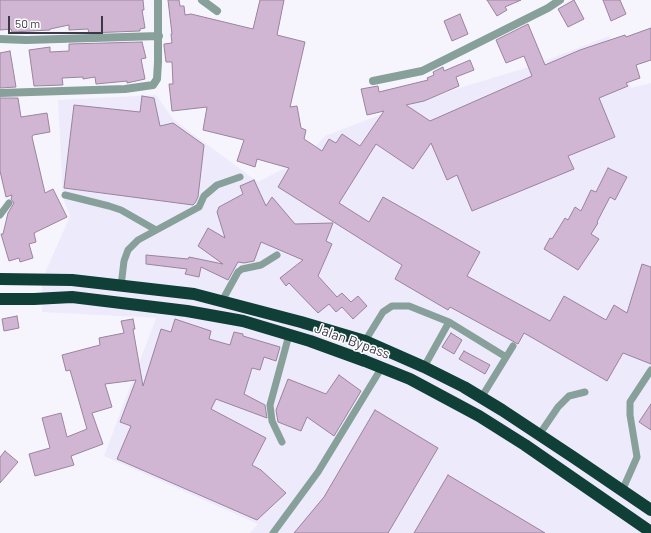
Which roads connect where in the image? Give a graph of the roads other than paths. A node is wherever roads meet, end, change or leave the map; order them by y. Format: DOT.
graph roads {
  1 [pos="158,0"];
  2 [pos="202,0"];
  3 [pos="560,0"];
  4 [pos="217,11"];
  5 [pos="158,36"];
  6 [pos="0,39"];
  7 [pos="373,81"];
  8 [pos="0,94"];
  9 [pos="240,177"];
  10 [pos="65,196"];
  11 [pos="9,203"];
  12 [pos="0,215"];
  13 [pos="156,230"];
  14 [pos="277,255"];
  15 [pos="0,279"];
  16 [pos="121,286"];
  17 [pos="0,299"];
  18 [pos="222,301"];
  19 [pos="449,322"];
  20 [pos="289,335"];
  21 [pos="365,341"];
  22 [pos="513,346"];
  23 [pos="506,357"];
  24 [pos="382,367"];
  25 [pos="424,367"];
  26 [pos="651,370"];
  27 [pos="585,392"];
  28 [pos="481,398"];
  29 [pos="539,435"];
  30 [pos="282,442"];
  31 [pos="622,491"];
  32 [pos="651,510"];
  33 [pos="651,532"];
  34 [pos="273,533"];
  1 -- 5 [label="street"];
  2 -- 4 [label="street"];
  3 -- 7 [label="street"];
  5 -- 6 [label="street"];
  5 -- 8 [label="street"];
  9 -- 13 [label="lane"];
  10 -- 13 [label="lane"];
  11 -- 12 [label="lane"];
  13 -- 16 [label="lane"];
  14 -- 18 [label="lane"];
  15 -- 16 [label="highway, Jalan Bypass"];
  16 -- 18 [label="highway, Jalan Bypass"];
  17 -- 20 [label="highway, Jalan Bypass"];
  18 -- 21 [label="highway, Jalan Bypass"];
  19 -- 21 [label="lane"];
  19 -- 23 [label="lane"];
  19 -- 25 [label="lane"];
  20 -- 24 [label="highway, Jalan Bypass"];
  20 -- 30 [label="lane"];
  21 -- 25 [label="highway, Jalan Bypass"];
  22 -- 23 [label="lane"];
  23 -- 28 [label="lane"];
  24 -- 33 [label="highway, Jalan Bypass"];
  24 -- 34 [label="lane"];
  25 -- 28 [label="highway, Jalan Bypass"];
  26 -- 31 [label="lane"];
  27 -- 29 [label="lane"];
  28 -- 29 [label="highway, Jalan Bypass"];
  29 -- 31 [label="highway, Jalan Bypass"];
  31 -- 32 [label="highway, Jalan Bypass"];
}
